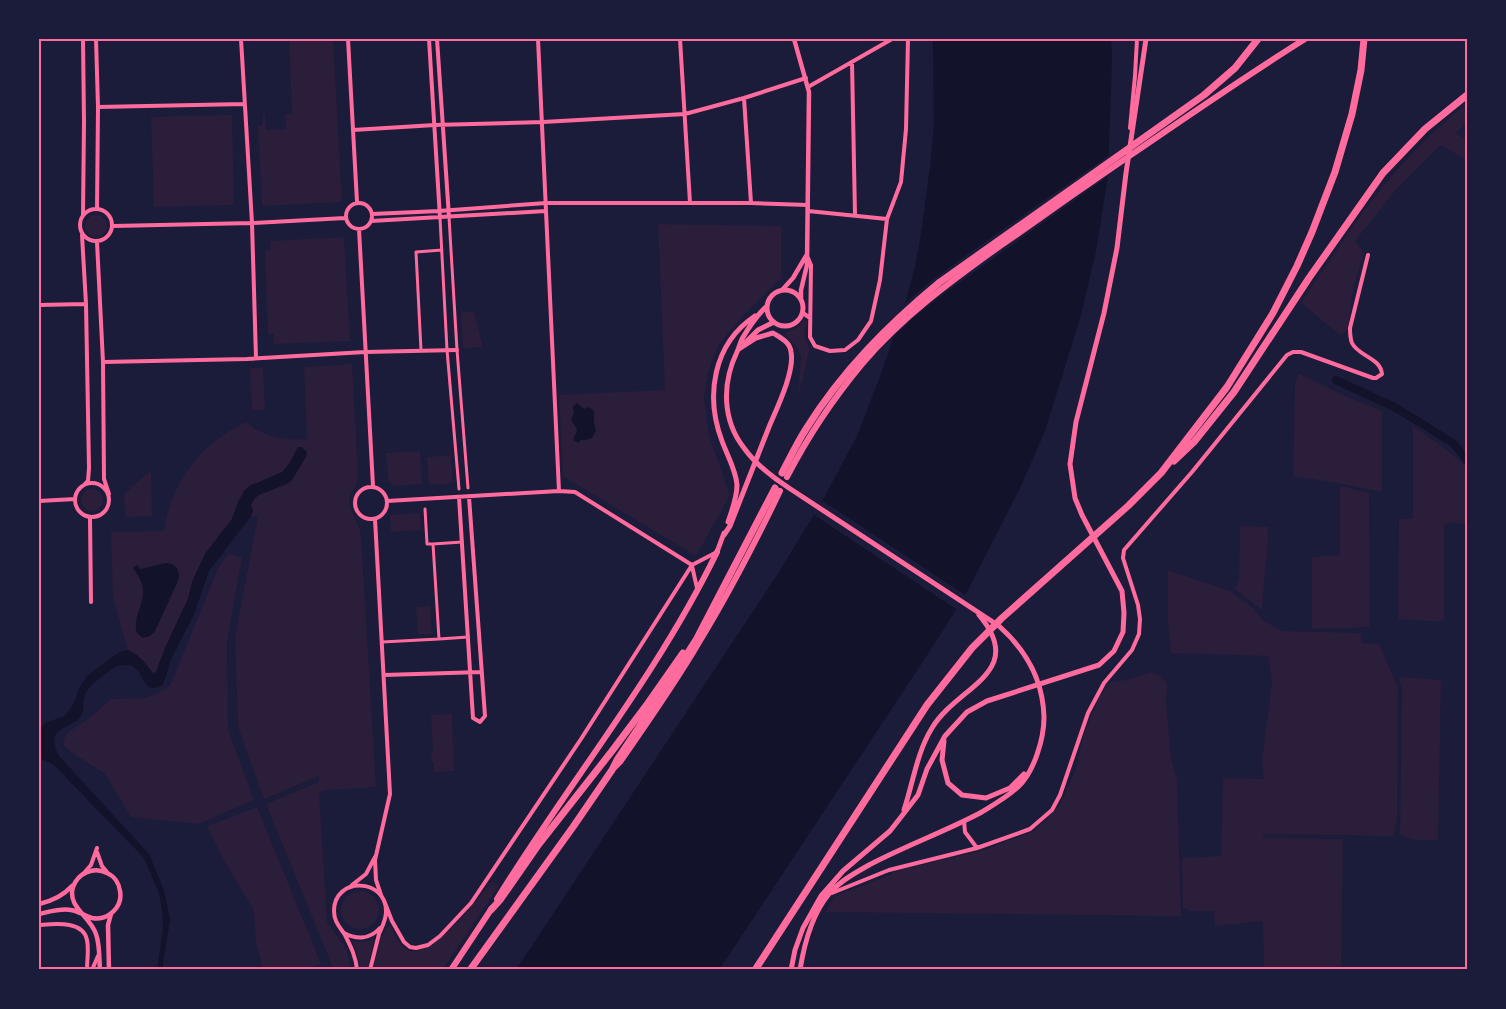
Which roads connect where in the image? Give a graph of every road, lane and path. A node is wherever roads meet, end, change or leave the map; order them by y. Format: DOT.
graph roads {
  1 [pos="83,39"];
  2 [pos="96,39"];
  3 [pos="241,39"];
  4 [pos="348,39"];
  5 [pos="429,39"];
  6 [pos="437,39"];
  7 [pos="538,39"];
  8 [pos="680,39"];
  9 [pos="794,39"];
  10 [pos="892,39"];
  11 [pos="908,39"];
  12 [pos="1137,39"];
  13 [pos="1146,39"];
  14 [pos="1258,39"];
  15 [pos="1305,39"];
  16 [pos="1364,39"];
  17 [pos="852,62"];
  18 [pos="806,78"];
  19 [pos="808,87"];
  20 [pos="1467,94"];
  21 [pos="744,98"];
  22 [pos="244,105"];
  23 [pos="98,107"];
  24 [pos="686,114"];
  25 [pos="543,122"];
  26 [pos="435,125"];
  27 [pos="442,125"];
  28 [pos="353,130"];
  29 [pos="1126,173"];
  30 [pos="357,202"];
  31 [pos="546,203"];
  32 [pos="690,203"];
  33 [pos="751,203"];
  34 [pos="808,205"];
  35 [pos="97,209"];
  36 [pos="448,210"];
  37 [pos="439,211"];
  38 [pos="546,211"];
  39 [pos="808,211"];
  40 [pos="372,214"];
  41 [pos="855,215"];
  42 [pos="83,216"];
  43 [pos="449,217"];
  44 [pos="345,218"];
  45 [pos="440,218"];
  46 [pos="887,219"];
  47 [pos="371,220"];
  48 [pos="252,223"];
  49 [pos="113,226"];
  50 [pos="359,229"];
  51 [pos="82,235"];
  52 [pos="98,242"];
  53 [pos="442,250"];
  54 [pos="807,254"];
  55 [pos="1368,255"];
  56 [pos="783,289"];
  57 [pos="801,298"];
  58 [pos="39,304"];
  59 [pos="86,304"];
  60 [pos="767,306"];
  61 [pos="803,313"];
  62 [pos="759,314"];
  63 [pos="810,319"];
  64 [pos="774,322"];
  65 [pos="447,350"];
  66 [pos="457,350"];
  67 [pos="738,350"];
  68 [pos="421,351"];
  69 [pos="365,352"];
  70 [pos="256,358"];
  71 [pos="862,359"];
  72 [pos="103,362"];
  73 [pos="1161,473"];
  74 [pos="785,475"];
  75 [pos="85,484"];
  76 [pos="373,486"];
  77 [pos="468,488"];
  78 [pos="459,489"];
  79 [pos="777,489"];
  80 [pos="559,491"];
  81 [pos="109,494"];
  82 [pos="459,497"];
  83 [pos="469,497"];
  84 [pos="75,500"];
  85 [pos="39,501"];
  86 [pos="387,501"];
  87 [pos="425,509"];
  88 [pos="90,518"];
  89 [pos="375,519"];
  90 [pos="724,535"];
  91 [pos="462,542"];
  92 [pos="434,544"];
  93 [pos="717,552"];
  94 [pos="692,565"];
  95 [pos="698,592"];
  96 [pos="91,602"];
  97 [pos="986,620"];
  98 [pos="702,626"];
  99 [pos="468,637"];
  100 [pos="439,639"];
  101 [pos="382,642"];
  102 [pos="482,672"];
  103 [pos="470,673"];
  104 [pos="384,675"];
  105 [pos="945,736"];
  106 [pos="1033,764"];
  107 [pos="612,770"];
  108 [pos="902,818"];
  109 [pos="964,821"];
  110 [pos="976,848"];
  111 [pos="377,852"];
  112 [pos="107,873"];
  113 [pos="83,874"];
  114 [pos="77,879"];
  115 [pos="349,887"];
  116 [pos="829,894"];
  117 [pos="381,896"];
  118 [pos="385,903"];
  119 [pos="39,904"];
  120 [pos="492,910"];
  121 [pos="113,912"];
  122 [pos="39,914"];
  123 [pos="84,915"];
  124 [pos="39,924"];
  125 [pos="382,926"];
  126 [pos="344,932"];
  127 [pos="99,953"];
  128 [pos="87,970"];
  129 [pos="92,970"];
  130 [pos="100,970"];
  131 [pos="108,970"];
  132 [pos="357,970"];
  133 [pos="370,970"];
  134 [pos="451,970"];
  135 [pos="470,970"];
  136 [pos="755,970"];
  137 [pos="791,970"];
  138 [pos="800,970"];
  1 -- 42 [label="street"];
  2 -- 23 [label="street"];
  3 -- 22 [label="street"];
  4 -- 28 [label="street"];
  5 -- 26 [label="street"];
  6 -- 27 [label="street"];
  7 -- 25 [label="street"];
  8 -- 24 [label="street"];
  9 -- 18 [label="street"];
  10 -- 17 [label="street"];
  11 -- 46 [label="street"];
  12 -- 29 [label="street"];
  13 -- 29 [label="main road"];
  14 -- 71 [label="highway"];
  15 -- 71 [label="highway"];
  16 -- 73 [label="highway"];
  17 -- 19 [label="street"];
  17 -- 41 [label="street"];
  18 -- 19 [label="street"];
  18 -- 21 [label="street"];
  19 -- 34 [label="street"];
  20 -- 73 [label="highway"];
  21 -- 24 [label="street"];
  21 -- 33 [label="street"];
  22 -- 23 [label="street"];
  22 -- 48 [label="street"];
  23 -- 35 [label="street"];
  24 -- 25 [label="street"];
  24 -- 32 [label="street"];
  25 -- 27 [label="street"];
  25 -- 31 [label="street"];
  26 -- 27 [label="street"];
  26 -- 28 [label="street"];
  26 -- 37 [label="street"];
  27 -- 36 [label="street"];
  28 -- 30 [label="street"];
  29 -- 105 [label="main road"];
  30 -- 40 [label="street"];
  30 -- 44 [label="street"];
  31 -- 32 [label="street"];
  31 -- 36 [label="street"];
  31 -- 38 [label="street"];
  32 -- 33 [label="street"];
  33 -- 34 [label="street"];
  34 -- 39 [label="street"];
  35 -- 42 [label="street"];
  35 -- 49 [label="street"];
  36 -- 37 [label="street"];
  36 -- 43 [label="street"];
  37 -- 40 [label="street"];
  37 -- 45 [label="street"];
  38 -- 43 [label="street"];
  38 -- 80 [label="street"];
  39 -- 41 [label="street"];
  39 -- 54 [label="street"];
  40 -- 47 [label="street"];
  41 -- 46 [label="street"];
  42 -- 51 [label="street"];
  43 -- 45 [label="street"];
  43 -- 66 [label="street"];
  44 -- 48 [label="street"];
  44 -- 50 [label="street"];
  45 -- 47 [label="street"];
  45 -- 53 [label="street"];
  46 -- 63 [label="street"];
  47 -- 50 [label="street"];
  48 -- 49 [label="street"];
  48 -- 70 [label="street"];
  49 -- 52 [label="street"];
  50 -- 69 [label="street"];
  51 -- 52 [label="street"];
  51 -- 59 [label="street"];
  52 -- 72 [label="street"];
  53 -- 65 [label="street"];
  53 -- 68 [label="street"];
  54 -- 56 [label="street"];
  54 -- 57 [label="street"];
  54 -- 63 [label="street"];
  55 -- 110 [label="street"];
  56 -- 57 [label="main road"];
  56 -- 60 [label="main road"];
  57 -- 61 [label="main road"];
  58 -- 59 [label="street"];
  59 -- 75 [label="street"];
  60 -- 62 [label="main road"];
  60 -- 64 [label="main road"];
  61 -- 63 [label="street"];
  61 -- 64 [label="main road"];
  62 -- 67 [label="main road"];
  62 -- 90 [label="main road"];
  64 -- 67 [label="main road"];
  65 -- 66 [label="street"];
  65 -- 68 [label="street"];
  65 -- 78 [label="street"];
  66 -- 77 [label="street"];
  67 -- 90 [label="main road"];
  67 -- 97 [label="main road"];
  68 -- 69 [label="street"];
  69 -- 70 [label="street"];
  69 -- 76 [label="street"];
  70 -- 72 [label="street"];
  71 -- 74 [label="highway"];
  72 -- 81 [label="street"];
  73 -- 136 [label="highway"];
  75 -- 81 [label="street"];
  75 -- 84 [label="street"];
  76 -- 86 [label="street"];
  76 -- 89 [label="street"];
  79 -- 98 [label="highway"];
  79 -- 107 [label="highway"];
  80 -- 83 [label="street"];
  80 -- 94 [label="street"];
  81 -- 88 [label="street"];
  82 -- 83 [label="street"];
  82 -- 86 [label="street"];
  82 -- 91 [label="street"];
  83 -- 102 [label="street"];
  84 -- 85 [label="street"];
  84 -- 88 [label="street"];
  86 -- 89 [label="street"];
  87 -- 92 [label="street"];
  88 -- 96 [label="street"];
  89 -- 101 [label="street"];
  90 -- 93 [label="main road"];
  91 -- 92 [label="street"];
  91 -- 99 [label="street"];
  92 -- 100 [label="street"];
  93 -- 94 [label="street"];
  93 -- 95 [label="highway"];
  94 -- 95 [label="street"];
  94 -- 118 [label="street"];
  95 -- 120 [label="highway"];
  97 -- 106 [label="main road"];
  97 -- 108 [label="main road"];
  98 -- 107 [label="highway"];
  98 -- 120 [label="highway"];
  99 -- 100 [label="street"];
  99 -- 103 [label="street"];
  100 -- 101 [label="street"];
  101 -- 104 [label="street"];
  102 -- 103 [label="street"];
  102 -- 103 [label="street"];
  103 -- 104 [label="street"];
  104 -- 111 [label="street"];
  105 -- 106 [label="main road"];
  105 -- 108 [label="main road"];
  106 -- 109 [label="main road"];
  107 -- 135 [label="highway"];
  108 -- 137 [label="main road"];
  109 -- 110 [label="street"];
  109 -- 116 [label="main road"];
  110 -- 116 [label="street"];
  111 -- 115 [label="street"];
  111 -- 117 [label="street"];
  112 -- 113 [label="street"];
  112 -- 113 [label="street"];
  112 -- 121 [label="street"];
  113 -- 114 [label="street"];
  114 -- 119 [label="street"];
  114 -- 123 [label="street"];
  115 -- 117 [label="street"];
  115 -- 126 [label="street"];
  116 -- 138 [label="main road"];
  117 -- 118 [label="street"];
  118 -- 125 [label="street"];
  120 -- 134 [label="highway"];
  121 -- 123 [label="street"];
  121 -- 131 [label="street"];
  122 -- 123 [label="street"];
  123 -- 127 [label="street"];
  124 -- 128 [label="street"];
  125 -- 126 [label="street"];
  125 -- 133 [label="street"];
  126 -- 132 [label="street"];
  127 -- 129 [label="street"];
  127 -- 130 [label="street"];
}
